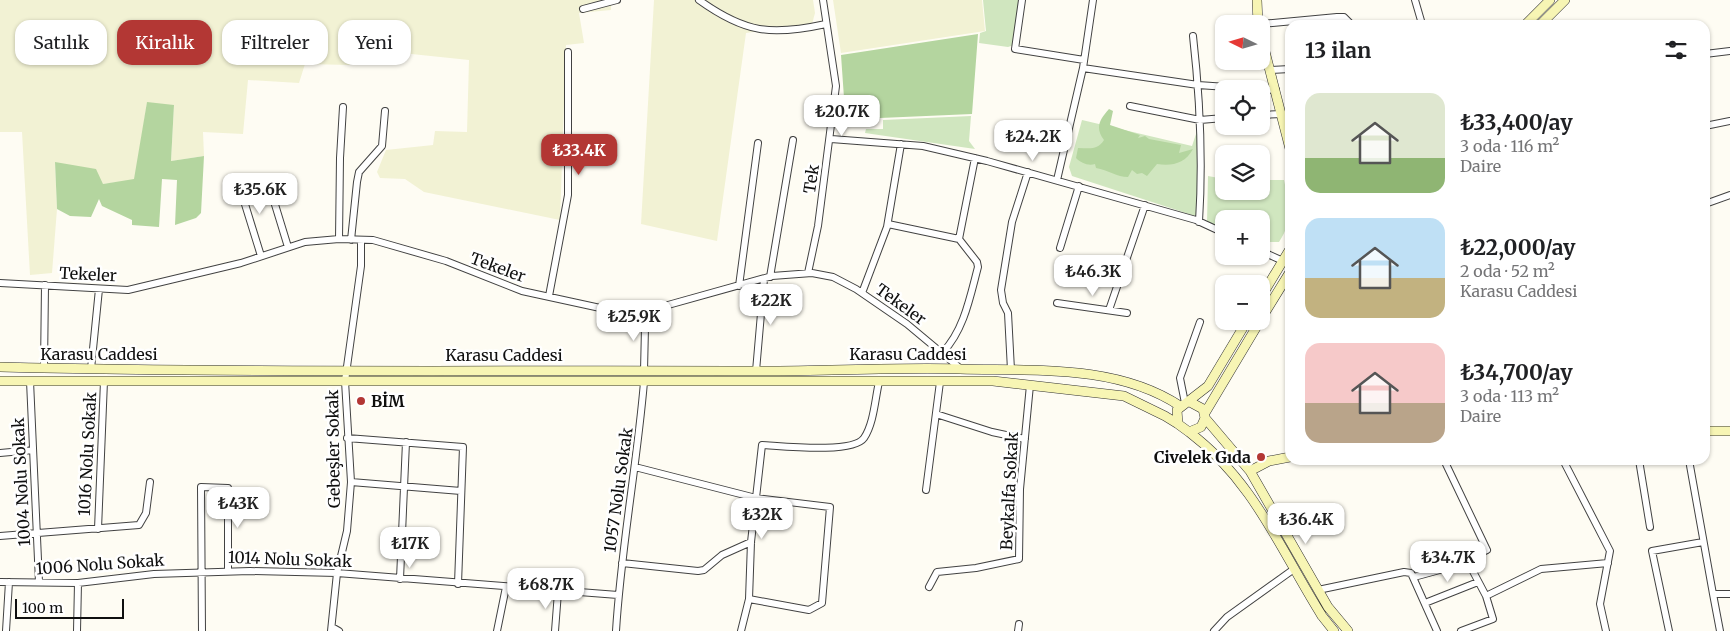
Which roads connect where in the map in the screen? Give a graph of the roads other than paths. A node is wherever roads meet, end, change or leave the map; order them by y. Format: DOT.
graph roads {
  1 [pos="617,0"];
  2 [pos="699,0"];
  3 [pos="823,0"];
  4 [pos="1022,0"];
  5 [pos="1093,0"];
  6 [pos="1257,0"];
  7 [pos="1415,0"];
  8 [pos="1550,0"];
  9 [pos="1565,0"];
  10 [pos="583,9"];
  11 [pos="1259,15"];
  12 [pos="1303,20"];
  13 [pos="1347,20"];
  14 [pos="1421,20"];
  15 [pos="1530,20"];
  16 [pos="1545,20"];
  17 [pos="1285,22"];
  18 [pos="1270,23"];
  19 [pos="826,24"];
  20 [pos="1193,36"];
  21 [pos="1730,51"];
  22 [pos="568,52"];
  23 [pos="1710,53"];
  24 [pos="1084,60"];
  25 [pos="1270,67"];
  26 [pos="1083,68"];
  27 [pos="1271,70"];
  28 [pos="1285,70"];
  29 [pos="1198,85"];
  30 [pos="1215,86"];
  31 [pos="1270,90"];
  32 [pos="1276,90"];
  33 [pos="1130,106"];
  34 [pos="343,107"];
  35 [pos="385,112"];
  36 [pos="1282,114"];
  37 [pos="1270,115"];
  38 [pos="1215,119"];
  39 [pos="1200,120"];
  40 [pos="1730,121"];
  41 [pos="1710,125"];
  42 [pos="1285,127"];
  43 [pos="831,139"];
  44 [pos="793,140"];
  45 [pos="758,143"];
  46 [pos="901,144"];
  47 [pos="975,158"];
  48 [pos="1028,172"];
  49 [pos="1056,180"];
  50 [pos="1078,186"];
  51 [pos="1730,196"];
  52 [pos="274,198"];
  53 [pos="238,201"];
  54 [pos="1710,202"];
  55 [pos="1145,205"];
  56 [pos="1199,222"];
  57 [pos="888,224"];
  58 [pos="1215,229"];
  59 [pos="339,239"];
  60 [pos="959,239"];
  61 [pos="351,240"];
  62 [pos="361,240"];
  63 [pos="288,247"];
  64 [pos="1060,248"];
  65 [pos="1270,255"];
  66 [pos="261,256"];
  67 [pos="1285,258"];
  68 [pos="1283,261"];
  69 [pos="808,273"];
  70 [pos="767,278"];
  71 [pos="1285,280"];
  72 [pos="1270,282"];
  73 [pos="0,283"];
  74 [pos="45,285"];
  75 [pos="739,286"];
  76 [pos="99,288"];
  77 [pos="862,293"];
  78 [pos="549,296"];
  79 [pos="1057,303"];
  80 [pos="1270,305"];
  81 [pos="1110,310"];
  82 [pos="643,312"];
  83 [pos="1127,313"];
  84 [pos="1200,322"];
  85 [pos="1242,330"];
  86 [pos="1255,330"];
  87 [pos="942,352"];
  88 [pos="0,368"];
  89 [pos="44,368"];
  90 [pos="91,369"];
  91 [pos="961,369"];
  92 [pos="348,370"];
  93 [pos="1011,370"];
  94 [pos="644,371"];
  95 [pos="756,371"];
  96 [pos="0,381"];
  97 [pos="30,381"];
  98 [pos="104,381"];
  99 [pos="345,381"];
  100 [pos="644,382"];
  101 [pos="879,382"];
  102 [pos="940,382"];
  103 [pos="1030,385"];
  104 [pos="1185,404"];
  105 [pos="936,414"];
  106 [pos="1205,416"];
  107 [pos="1178,424"];
  108 [pos="1710,429"];
  109 [pos="1730,431"];
  110 [pos="1189,432"];
  111 [pos="347,438"];
  112 [pos="1025,439"];
  113 [pos="406,442"];
  114 [pos="33,450"];
  115 [pos="0,453"];
  116 [pos="1285,458"];
  117 [pos="1446,465"];
  118 [pos="1566,465"];
  119 [pos="1640,465"];
  120 [pos="1690,465"];
  121 [pos="635,467"];
  122 [pos="1250,470"];
  123 [pos="150,482"];
  124 [pos="351,482"];
  125 [pos="404,486"];
  126 [pos="926,490"];
  127 [pos="461,491"];
  128 [pos="756,498"];
  129 [pos="1650,527"];
  130 [pos="98,529"];
  131 [pos="37,533"];
  132 [pos="0,536"];
  133 [pos="751,542"];
  134 [pos="1703,542"];
  135 [pos="1467,560"];
  136 [pos="622,563"];
  137 [pos="1608,563"];
  138 [pos="1294,569"];
  139 [pos="202,571"];
  140 [pos="228,571"];
  141 [pos="337,573"];
  142 [pos="1414,577"];
  143 [pos="400,579"];
  144 [pos="0,582"];
  145 [pos="8,582"];
  146 [pos="39,582"];
  147 [pos="78,582"];
  148 [pos="1478,582"];
  149 [pos="458,584"];
  150 [pos="929,587"];
  151 [pos="506,588"];
  152 [pos="1318,590"];
  153 [pos="558,592"];
  154 [pos="1713,594"];
  155 [pos="1730,594"];
  156 [pos="618,595"];
  157 [pos="1486,596"];
  158 [pos="749,599"];
  159 [pos="1425,602"];
  160 [pos="331,629"];
  161 [pos="6,631"];
  162 [pos="77,631"];
  163 [pos="202,631"];
  164 [pos="339,631"];
  165 [pos="497,631"];
  166 [pos="555,631"];
  167 [pos="616,631"];
  168 [pos="741,631"];
  169 [pos="1214,631"];
  170 [pos="1334,631"];
  171 [pos="1348,631"];
  172 [pos="1437,631"];
  173 [pos="1461,631"];
  174 [pos="1606,631"];
  175 [pos="1669,631"];
  176 [pos="1720,631"];
  1 -- 10 [label="street"];
  2 -- 19 [label="street"];
  3 -- 19 [label="street, Tek"];
  4 -- 24 [label="street"];
  5 -- 24 [label="street"];
  6 -- 11 [label="main road"];
  7 -- 14 [label="street"];
  8 -- 15 [label="main road"];
  9 -- 16 [label="main road"];
  12 -- 13 [label="street"];
  17 -- 18 [label="street"];
  19 -- 43 [label="street, Tek"];
  20 -- 29 [label="street"];
  21 -- 23 [label="street"];
  22 -- 78 [label="street"];
  24 -- 26 [label="street"];
  25 -- 27 [label="main road"];
  26 -- 29 [label="street"];
  26 -- 49 [label="street"];
  27 -- 28 [label="street"];
  27 -- 32 [label="main road"];
  29 -- 30 [label="street"];
  29 -- 39 [label="street"];
  31 -- 32 [label="street"];
  32 -- 36 [label="main road"];
  33 -- 39 [label="street"];
  34 -- 59 [label="street"];
  35 -- 61 [label="street"];
  36 -- 37 [label="street"];
  36 -- 42 [label="main road"];
  38 -- 39 [label="street"];
  39 -- 56 [label="street"];
  40 -- 41 [label="street"];
  43 -- 46 [label="street"];
  43 -- 69 [label="street, Tek"];
  44 -- 70 [label="street"];
  45 -- 75 [label="street"];
  46 -- 47 [label="street"];
  46 -- 57 [label="street"];
  47 -- 48 [label="street"];
  47 -- 60 [label="street"];
  48 -- 49 [label="street"];
  48 -- 93 [label="street"];
  49 -- 50 [label="street"];
  50 -- 55 [label="street"];
  50 -- 64 [label="street"];
  51 -- 54 [label="street"];
  52 -- 63 [label="street"];
  53 -- 66 [label="street"];
  55 -- 56 [label="street"];
  55 -- 81 [label="street"];
  56 -- 58 [label="street"];
  57 -- 60 [label="street"];
  57 -- 77 [label="street"];
  59 -- 61 [label="street, Tekeler"];
  59 -- 63 [label="street, Tekeler"];
  60 -- 87 [label="street"];
  61 -- 62 [label="street, Tekeler"];
  62 -- 78 [label="street, Tekeler"];
  62 -- 92 [label="street, Gebeşler Sokak"];
  63 -- 66 [label="street, Tekeler"];
  65 -- 68 [label="street"];
  66 -- 76 [label="street, Tekeler"];
  67 -- 68 [label="main road"];
  68 -- 72 [label="main road"];
  69 -- 70 [label="street, Tekeler"];
  69 -- 77 [label="street, Tekeler"];
  70 -- 75 [label="street, Tekeler"];
  70 -- 95 [label="street"];
  71 -- 80 [label="main road"];
  73 -- 74 [label="street, Tekeler"];
  74 -- 76 [label="street, Tekeler"];
  74 -- 89 [label="street"];
  75 -- 82 [label="street, Tekeler"];
  76 -- 90 [label="street"];
  77 -- 87 [label="street, Tekeler"];
  78 -- 82 [label="street, Tekeler"];
  79 -- 81 [label="street"];
  81 -- 83 [label="street"];
  82 -- 94 [label="street"];
  84 -- 104 [label="street"];
  85 -- 104 [label="main road"];
  86 -- 106 [label="main road"];
  87 -- 91 [label="street, Tekeler"];
  88 -- 89 [label="main road, Karasu Caddesi"];
  89 -- 90 [label="main road, Karasu Caddesi"];
  90 -- 92 [label="main road, Karasu Caddesi"];
  91 -- 93 [label="main road, Karasu Caddesi"];
  91 -- 95 [label="main road, Karasu Caddesi"];
  92 -- 94 [label="main road, Karasu Caddesi"];
  92 -- 99 [label="street, Gebeşler Sokak"];
  93 -- 104 [label="main road, Karasu Caddesi"];
  94 -- 95 [label="main road, Karasu Caddesi"];
  96 -- 97 [label="main road, Karasu Caddesi"];
  97 -- 98 [label="main road, Karasu Caddesi"];
  97 -- 114 [label="street, 1004 Nolu Sokak"];
  98 -- 99 [label="main road, Karasu Caddesi"];
  98 -- 130 [label="street, 1016 Nolu Sokak"];
  99 -- 100 [label="main road, Karasu Caddesi"];
  99 -- 111 [label="street, Gebeşler Sokak"];
  100 -- 101 [label="main road, Karasu Caddesi"];
  100 -- 121 [label="street, 1057 Nolu Sokak"];
  101 -- 102 [label="main road, Karasu Caddesi"];
  101 -- 128 [label="street"];
  102 -- 103 [label="main road, Karasu Caddesi"];
  102 -- 105 [label="street"];
  103 -- 107 [label="main road, Karasu Caddesi"];
  103 -- 112 [label="street, Beykalfa Sokak"];
  104 -- 106 [label="main road"];
  104 -- 107 [label="main road"];
  105 -- 112 [label="street"];
  105 -- 126 [label="street"];
  106 -- 110 [label="main road"];
  106 -- 122 [label="main road"];
  107 -- 110 [label="main road"];
  108 -- 109 [label="main road"];
  110 -- 138 [label="main road"];
  111 -- 113 [label="street"];
  111 -- 124 [label="street, Gebeşler Sokak"];
  112 -- 150 [label="street, Beykalfa Sokak"];
  113 -- 125 [label="street"];
  113 -- 127 [label="street"];
  114 -- 115 [label="street"];
  114 -- 131 [label="street, 1004 Nolu Sokak"];
  116 -- 122 [label="main road"];
  117 -- 135 [label="street"];
  118 -- 137 [label="street"];
  119 -- 129 [label="street"];
  120 -- 134 [label="street"];
  121 -- 128 [label="street"];
  121 -- 136 [label="street, 1057 Nolu Sokak"];
  122 -- 152 [label="main road"];
  123 -- 130 [label="street"];
  124 -- 125 [label="street"];
  124 -- 141 [label="street, Gebeşler Sokak"];
  125 -- 127 [label="street"];
  125 -- 143 [label="street"];
  127 -- 149 [label="street"];
  128 -- 133 [label="street"];
  128 -- 158 [label="street"];
  130 -- 131 [label="street"];
  131 -- 132 [label="street"];
  131 -- 146 [label="street, 1004 Nolu Sokak"];
  133 -- 136 [label="street"];
  133 -- 158 [label="street"];
  134 -- 154 [label="street"];
  134 -- 175 [label="street"];
  135 -- 142 [label="street"];
  135 -- 148 [label="street"];
  136 -- 156 [label="street, 1057 Nolu Sokak"];
  137 -- 157 [label="street"];
  137 -- 174 [label="street"];
  138 -- 169 [label="street"];
  138 -- 170 [label="main road"];
  139 -- 140 [label="street, 1014 Nolu Sokak"];
  139 -- 140 [label="street"];
  139 -- 147 [label="street, 1006 Nolu Sokak"];
  139 -- 163 [label="street"];
  140 -- 141 [label="street, 1014 Nolu Sokak"];
  141 -- 143 [label="street, 1014 Nolu Sokak"];
  141 -- 160 [label="street, Gebeşler Sokak"];
  142 -- 152 [label="street"];
  142 -- 159 [label="street"];
  143 -- 149 [label="street, 1014 Nolu Sokak"];
  144 -- 145 [label="street, 1006 Nolu Sokak"];
  145 -- 146 [label="street, 1006 Nolu Sokak"];
  145 -- 161 [label="street"];
  146 -- 147 [label="street, 1006 Nolu Sokak"];
  147 -- 162 [label="street"];
  148 -- 157 [label="street"];
  148 -- 159 [label="street"];
  149 -- 151 [label="street, 1014 Nolu Sokak"];
  151 -- 153 [label="street, 1014 Nolu Sokak"];
  151 -- 165 [label="street"];
  152 -- 171 [label="main road"];
  153 -- 156 [label="street, 1014 Nolu Sokak"];
  153 -- 166 [label="street"];
  154 -- 155 [label="street"];
  154 -- 176 [label="street"];
  156 -- 167 [label="street, 1057 Nolu Sokak"];
  157 -- 173 [label="street"];
  158 -- 168 [label="street"];
  159 -- 172 [label="street"];
  160 -- 164 [label="street, Gebeşler Sokak"];
}
